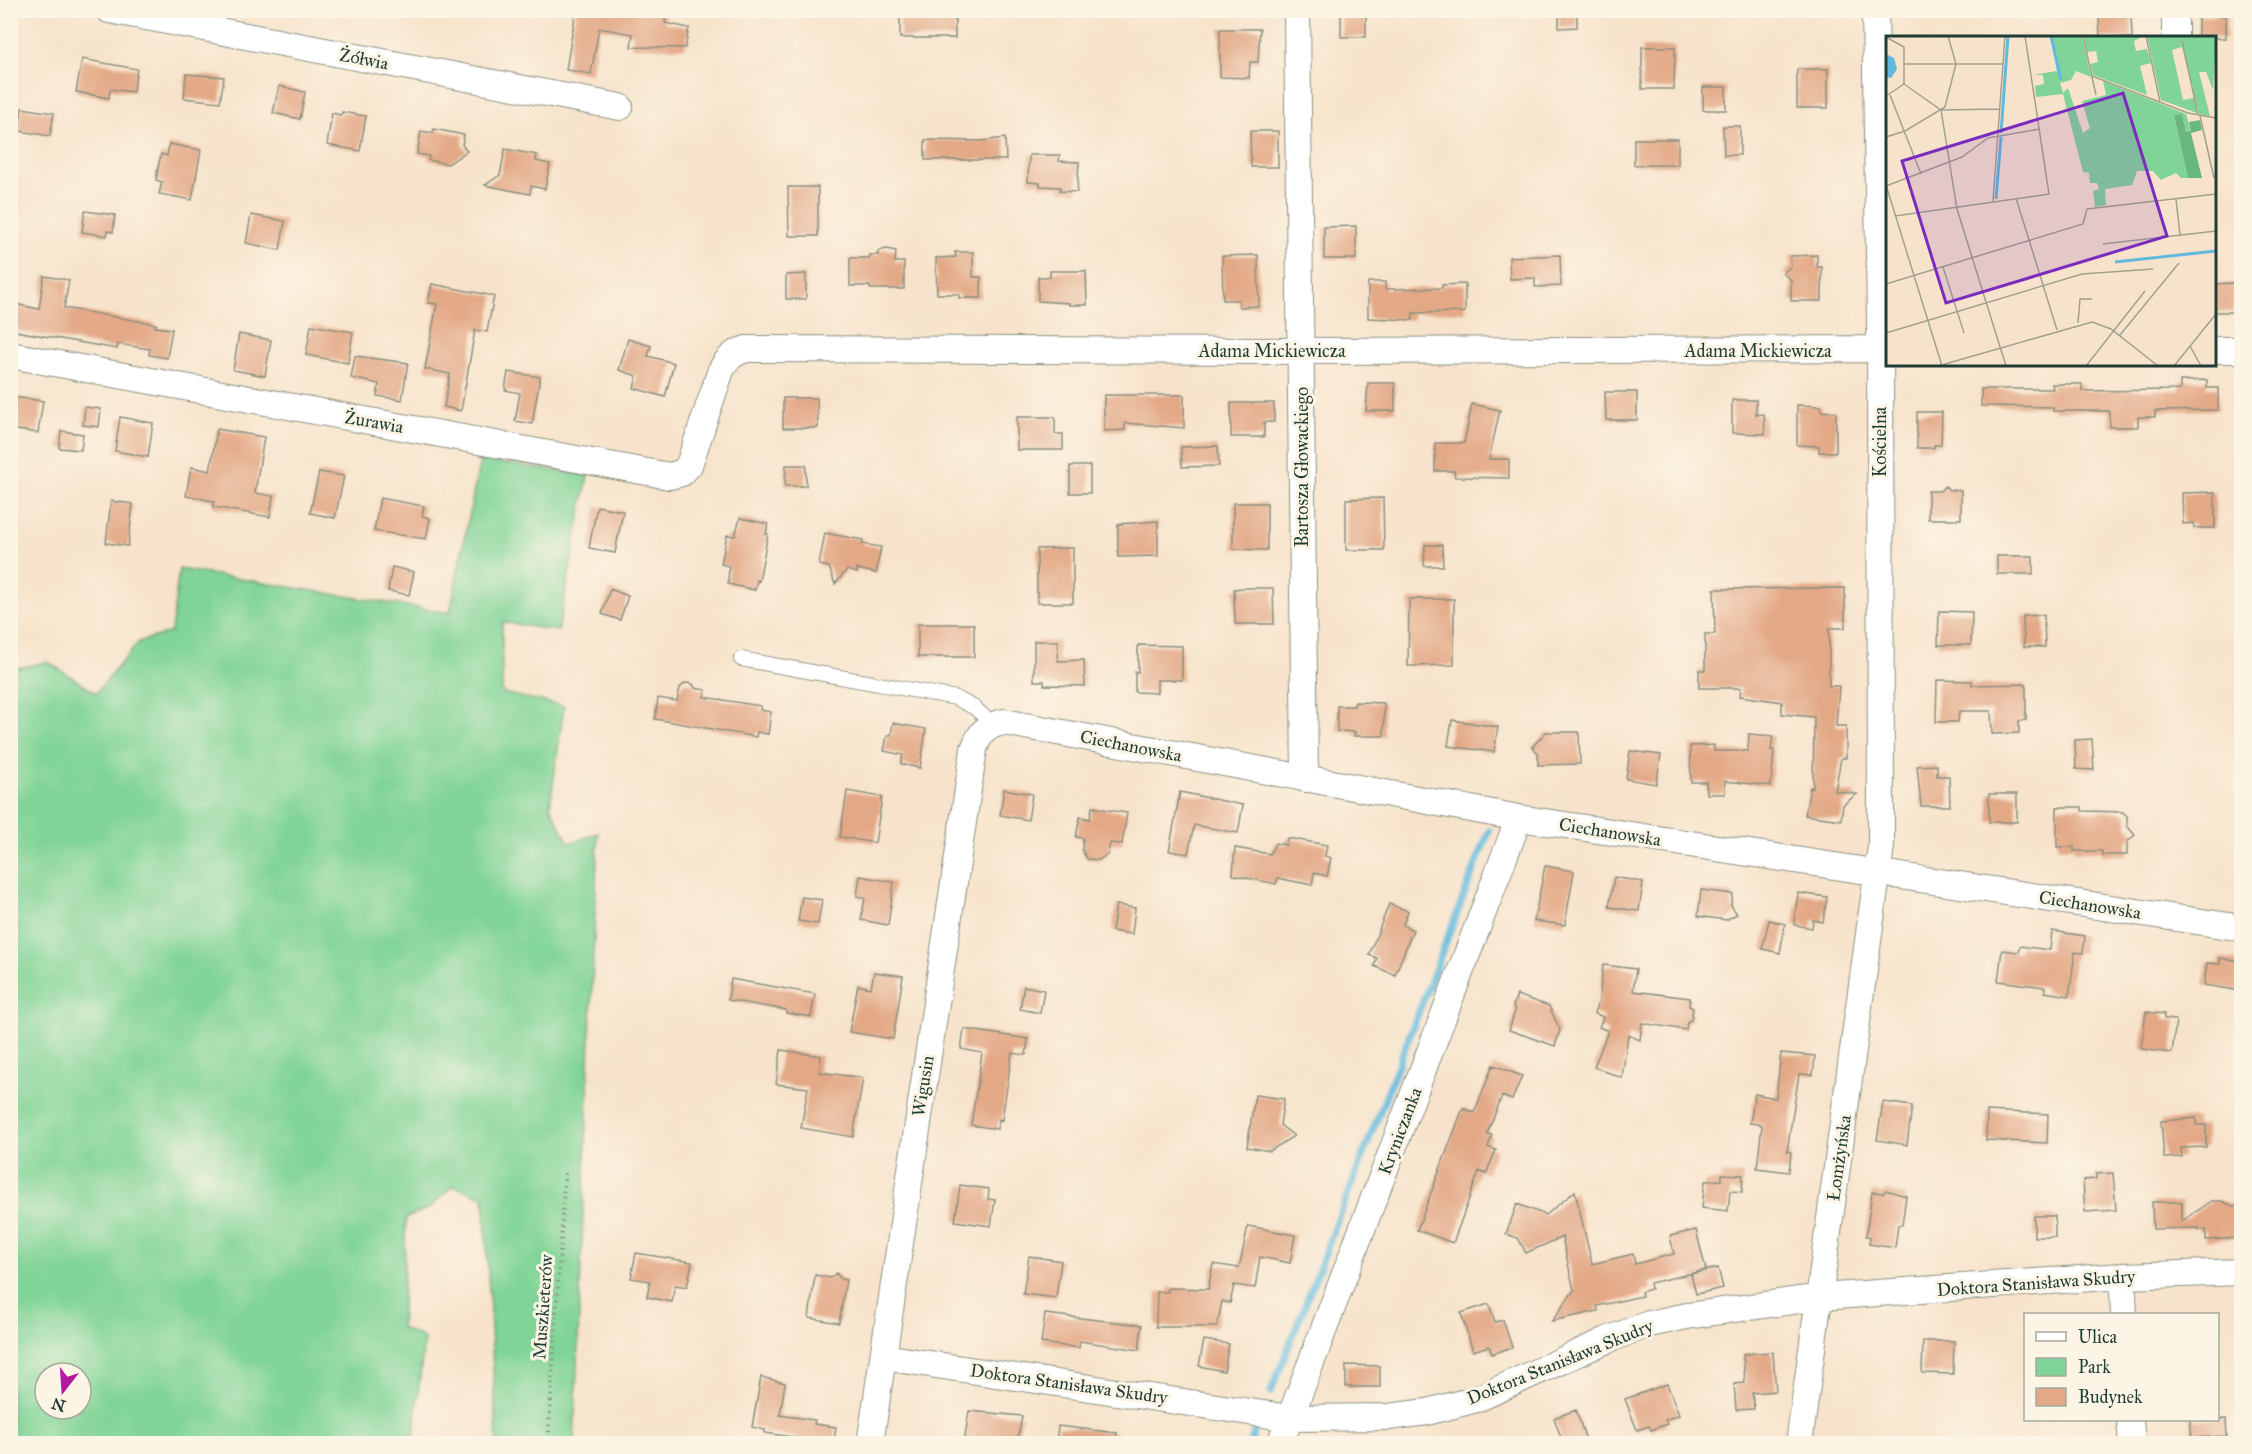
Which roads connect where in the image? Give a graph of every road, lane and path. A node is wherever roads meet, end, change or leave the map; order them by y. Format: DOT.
graph roads {
  1 [pos="109,10"];
  2 [pos="1297,10"];
  3 [pos="1875,10"];
  4 [pos="2175,10"];
  5 [pos="2175,36"];
  6 [pos="620,107"];
  7 [pos="1884,349"];
  8 [pos="2216,350"];
  9 [pos="2241,350"];
  10 [pos="1301,351"];
  11 [pos="10,355"];
  12 [pos="704,422"];
  13 [pos="741,659"];
  14 [pos="987,728"];
  15 [pos="1305,779"];
  16 [pos="1519,818"];
  17 [pos="1878,873"];
  18 [pos="2241,928"];
  19 [pos="565,1172"];
  20 [pos="2241,1272"];
  21 [pos="2122,1276"];
  22 [pos="1820,1297"];
  23 [pos="2124,1313"];
  24 [pos="883,1357"];
  25 [pos="1290,1418"];
  26 [pos="2130,1421"];
  27 [pos="548,1443"];
  28 [pos="870,1443"];
  29 [pos="1280,1443"];
  30 [pos="1799,1443"];
  31 [pos="2132,1443"];
  1 -- 6 [label="street, Żółwia"];
  2 -- 10 [label="street, Bartosza Głowackiego"];
  3 -- 7 [label="street, Kościelna"];
  4 -- 5 [label="street"];
  7 -- 10 [label="street, Adama Mickiewicza"];
  7 -- 17 [label="street, Kościelna"];
  8 -- 9 [label="street"];
  10 -- 12 [label="street, Adama Mickiewicza"];
  10 -- 15 [label="street, Bartosza Głowackiego"];
  11 -- 12 [label="street, Żurawia"];
  13 -- 14 [label="lane"];
  14 -- 15 [label="street, Ciechanowska"];
  14 -- 24 [label="street, Wigusin"];
  15 -- 16 [label="street, Ciechanowska"];
  16 -- 17 [label="street, Ciechanowska"];
  16 -- 25 [label="street, Kryniczanka"];
  17 -- 18 [label="street, Ciechanowska"];
  17 -- 22 [label="street, Łomżyńska"];
  19 -- 27 [label="path, Muszkieterów"];
  20 -- 21 [label="street, Doktora Stanisława Skudry"];
  21 -- 22 [label="street, Doktora Stanisława Skudry"];
  21 -- 23 [label="street"];
  22 -- 25 [label="street, Doktora Stanisława Skudry"];
  22 -- 30 [label="street, Łomżyńska"];
  24 -- 25 [label="street, Doktora Stanisława Skudry"];
  24 -- 28 [label="street, Wigusin"];
  25 -- 29 [label="street, Kryniczanka"];
  26 -- 31 [label="street"];
}
